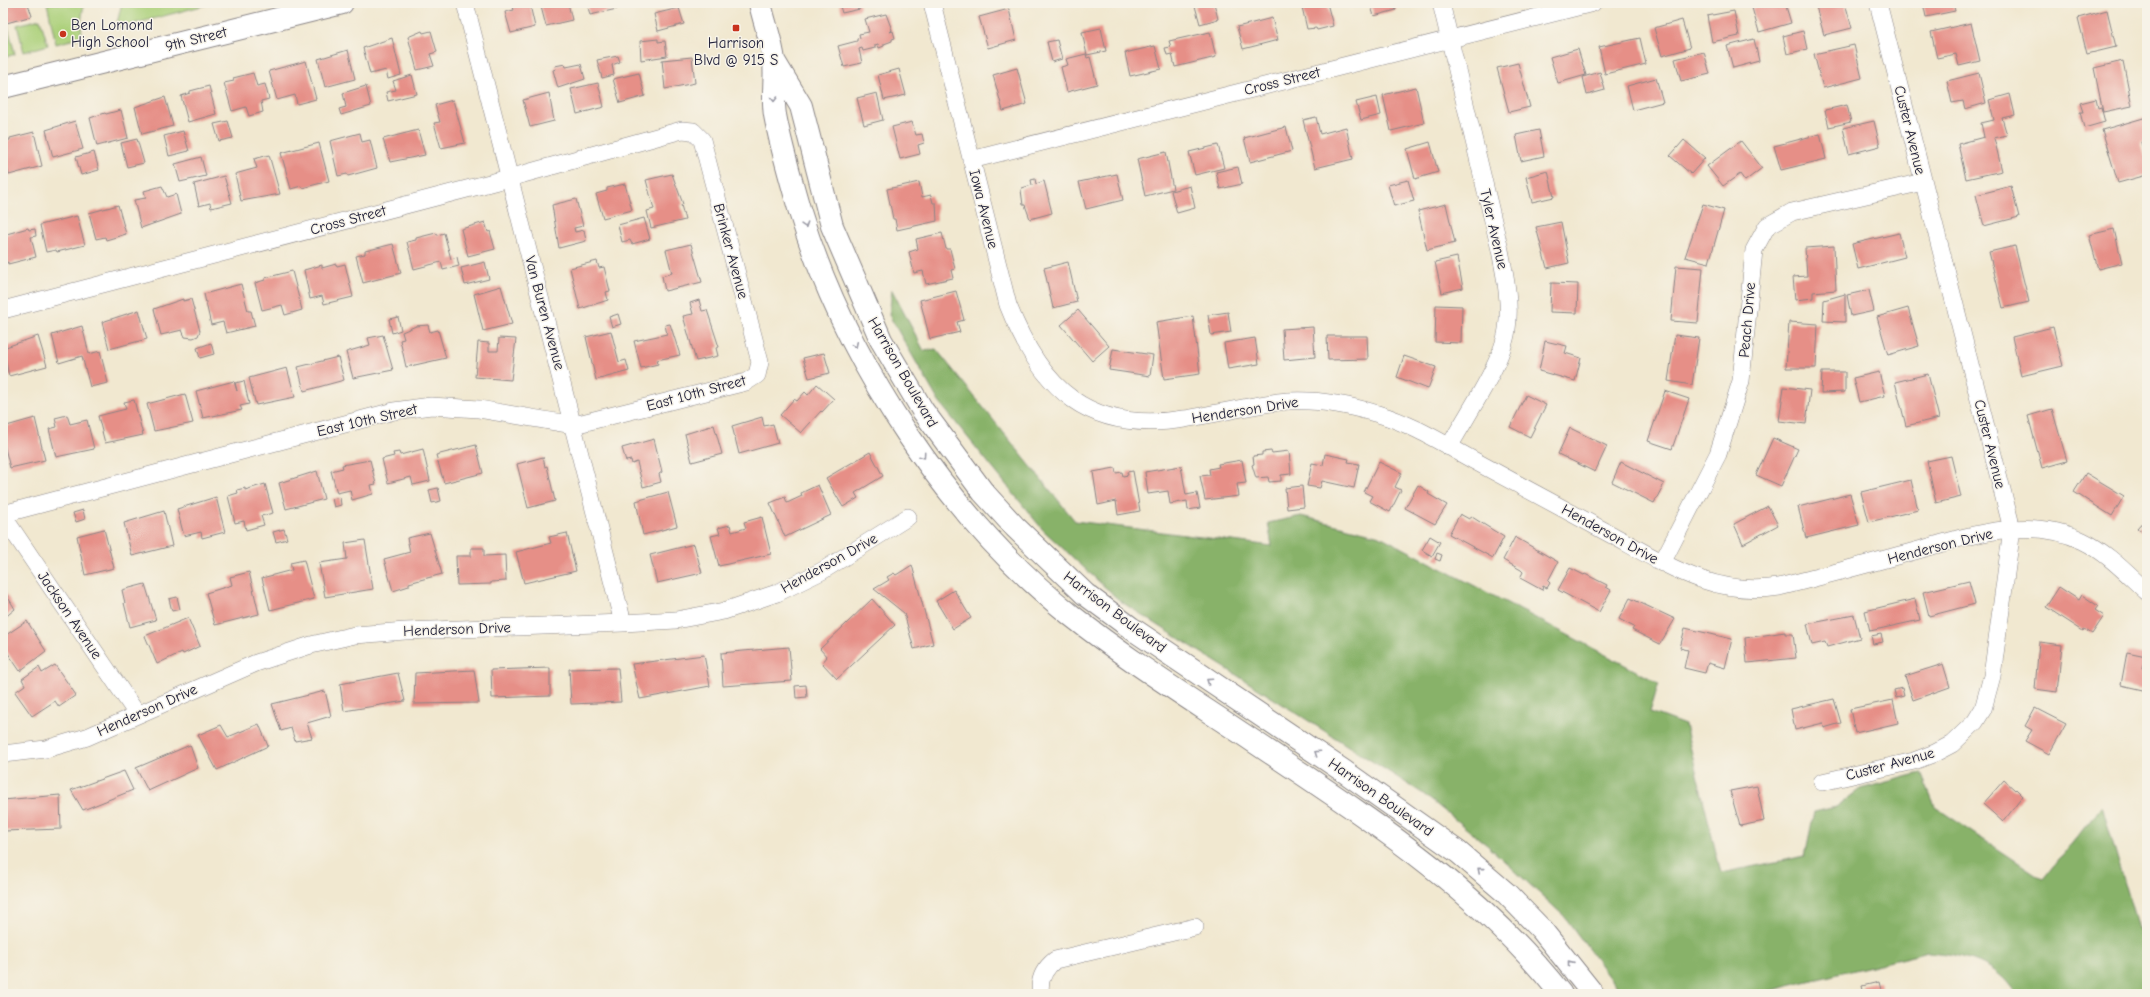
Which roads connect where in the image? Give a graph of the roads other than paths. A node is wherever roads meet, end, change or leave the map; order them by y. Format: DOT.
graph roads {
  1 [pos="342,3"];
  2 [pos="465,3"];
  3 [pos="760,3"];
  4 [pos="932,3"];
  5 [pos="1440,3"];
  6 [pos="1593,3"];
  7 [pos="1878,3"];
  8 [pos="1450,39"];
  9 [pos="774,60"];
  10 [pos="3,87"];
  11 [pos="693,131"];
  12 [pos="971,160"];
  13 [pos="509,178"];
  14 [pos="1923,182"];
  15 [pos="3,310"];
  16 [pos="757,375"];
  17 [pos="1069,398"];
  18 [pos="574,425"];
  19 [pos="1449,446"];
  20 [pos="3,515"];
  21 [pos="908,517"];
  22 [pos="2012,529"];
  23 [pos="1662,562"];
  24 [pos="2147,592"];
  25 [pos="624,623"];
  26 [pos="137,714"];
  27 [pos="3,754"];
  28 [pos="1822,782"];
  29 [pos="1195,927"];
  30 [pos="1041,994"];
  31 [pos="1561,994"];
  32 [pos="1593,994"];
  1 -- 10 [label="main road, 9th Street"];
  2 -- 13 [label="street, Van Buren Avenue"];
  3 -- 9 [label="main road, Harrison Boulevard"];
  4 -- 12 [label="street, Iowa Avenue"];
  5 -- 8 [label="street, Tyler Avenue"];
  6 -- 8 [label="street, Cross Street"];
  7 -- 14 [label="street, Custer Avenue"];
  8 -- 12 [label="street, Cross Street"];
  8 -- 19 [label="street, Tyler Avenue"];
  9 -- 31 [label="main road, Harrison Boulevard, one-way"];
  32 -- 9 [label="main road, Harrison Boulevard, one-way"];
  11 -- 13 [label="street, Cross Street"];
  11 -- 16 [label="street, Brinker Avenue"];
  12 -- 17 [label="street, Iowa Avenue"];
  13 -- 15 [label="street, Cross Street"];
  13 -- 18 [label="street, Van Buren Avenue"];
  14 -- 22 [label="street, Custer Avenue"];
  14 -- 23 [label="street, Peach Drive"];
  16 -- 18 [label="street, East 10th Street"];
  17 -- 19 [label="street, Henderson Drive"];
  18 -- 20 [label="street, East 10th Street"];
  18 -- 25 [label="street, Van Buren Avenue"];
  19 -- 23 [label="street, Henderson Drive"];
  20 -- 26 [label="street, Jackson Avenue"];
  21 -- 25 [label="street, Henderson Drive"];
  22 -- 23 [label="street, Henderson Drive"];
  22 -- 24 [label="street, Henderson Drive"];
  22 -- 28 [label="street, Custer Avenue"];
  25 -- 26 [label="street, Henderson Drive"];
  26 -- 27 [label="street, Henderson Drive"];
  29 -- 30 [label="street"];
}
